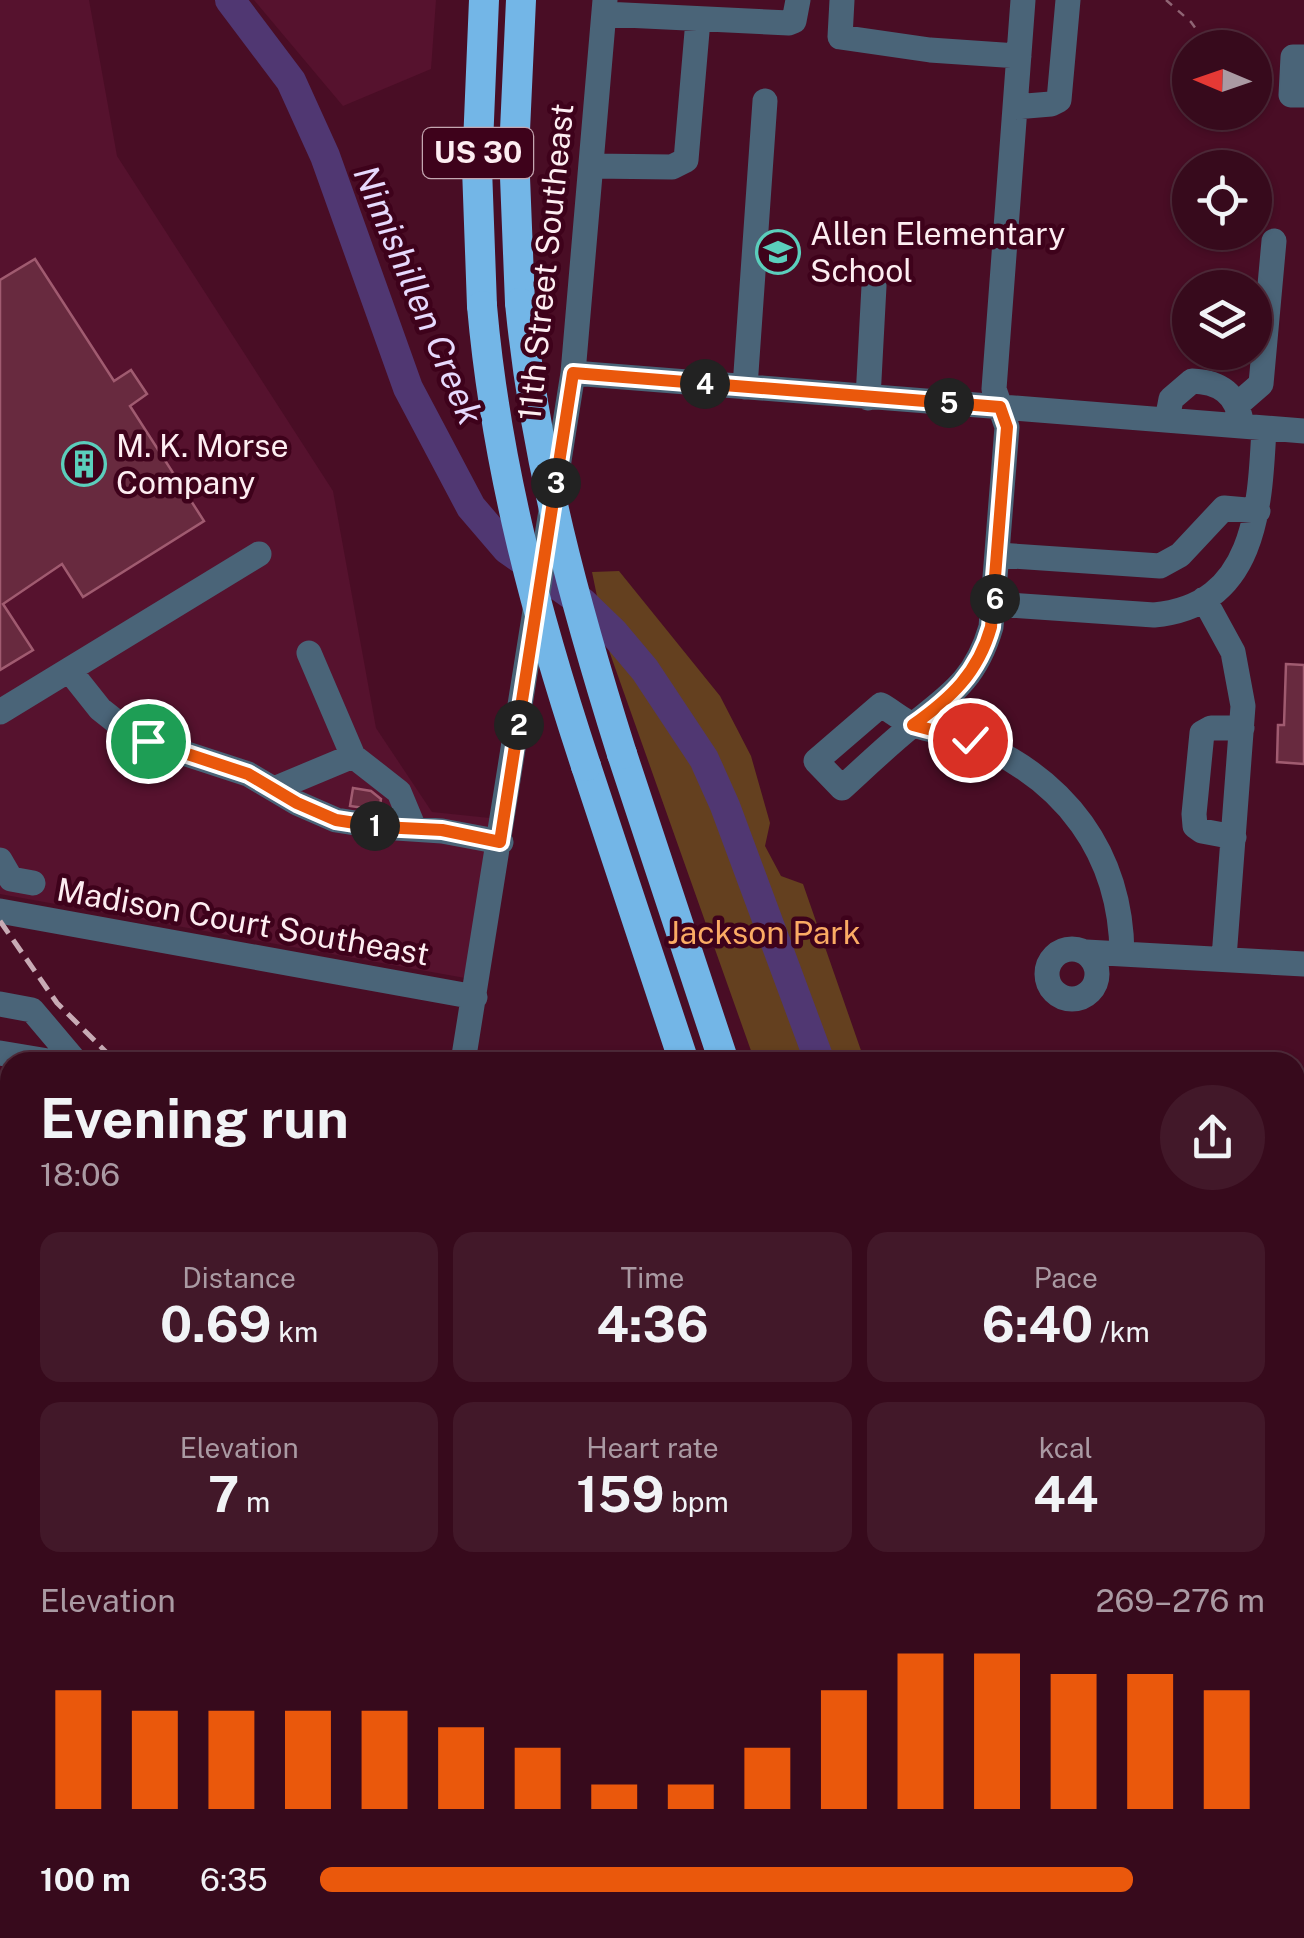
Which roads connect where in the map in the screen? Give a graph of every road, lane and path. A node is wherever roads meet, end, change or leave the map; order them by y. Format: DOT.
graph roads {
  1 [pos="484,0"];
  2 [pos="520,0"];
  3 [pos="842,0"];
  4 [pos="1023,0"];
  5 [pos="1068,0"];
  6 [pos="1166,0"];
  7 [pos="605,7"];
  8 [pos="796,10"];
  9 [pos="698,20"];
  10 [pos="1196,30"];
  11 [pos="1019,56"];
  12 [pos="1304,58"];
  13 [pos="1304,96"];
  14 [pos="765,101"];
  15 [pos="1015,107"];
  16 [pos="592,166"];
  17 [pos="1274,241"];
  18 [pos="874,286"];
  19 [pos="573,373"];
  20 [pos="745,388"];
  21 [pos="868,398"];
  22 [pos="1000,407"];
  23 [pos="1248,419"];
  24 [pos="1167,420"];
  25 [pos="1304,431"];
  26 [pos="1258,511"];
  27 [pos="259,554"];
  28 [pos="998,555"];
  29 [pos="1204,598"];
  30 [pos="995,604"];
  31 [pos="309,653"];
  32 [pos="69,670"];
  33 [pos="0,712"];
  34 [pos="1242,728"];
  35 [pos="353,756"];
  36 [pos="274,789"];
  37 [pos="414,828"];
  38 [pos="647,830"];
  39 [pos="608,834"];
  40 [pos="1234,837"];
  41 [pos="500,842"];
  42 [pos="0,860"];
  43 [pos="33,883"];
  44 [pos="0,911"];
  45 [pos="1086,952"];
  46 [pos="1122,954"];
  47 [pos="1224,958"];
  48 [pos="1304,964"];
  49 [pos="475,997"];
  50 [pos="0,1004"];
  51 [pos="53,1052"];
  52 [pos="465,1052"];
  53 [pos="663,1052"];
  54 [pos="681,1052"];
  55 [pos="721,1052"];
  56 [pos="742,1052"];
  1 -- 39 [label="highway, US 30, bridge"];
  2 -- 38 [label="highway, US 30, bridge"];
  3 -- 11 [label="street"];
  4 -- 11 [label="street"];
  5 -- 15 [label="street"];
  6 -- 10 [label="path"];
  7 -- 9 [label="street"];
  7 -- 16 [label="street, 11th Street Southeast"];
  8 -- 9 [label="street"];
  9 -- 16 [label="street"];
  11 -- 15 [label="street"];
  12 -- 13 [label="street"];
  14 -- 20 [label="street"];
  15 -- 22 [label="street"];
  16 -- 19 [label="street, 11th Street Southeast"];
  17 -- 23 [label="street"];
  18 -- 21 [label="street"];
  19 -- 20 [label="street"];
  19 -- 41 [label="street, 11th Street Southeast, bridge"];
  20 -- 21 [label="street"];
  21 -- 22 [label="street"];
  22 -- 24 [label="street"];
  22 -- 28 [label="street"];
  23 -- 24 [label="street"];
  23 -- 24 [label="street"];
  23 -- 25 [label="street"];
  23 -- 26 [label="street"];
  26 -- 28 [label="street"];
  26 -- 29 [label="street"];
  27 -- 32 [label="street"];
  28 -- 30 [label="street"];
  29 -- 30 [label="street"];
  29 -- 34 [label="street"];
  30 -- 46 [label="street"];
  31 -- 35 [label="street"];
  32 -- 33 [label="street"];
  32 -- 36 [label="street"];
  34 -- 40 [label="street"];
  34 -- 40 [label="street"];
  35 -- 36 [label="street"];
  35 -- 37 [label="street"];
  36 -- 37 [label="street"];
  37 -- 41 [label="street"];
  38 -- 55 [label="highway, US 30"];
  38 -- 56 [label="highway"];
  39 -- 53 [label="highway"];
  39 -- 54 [label="highway, US 30"];
  40 -- 47 [label="street"];
  41 -- 49 [label="street, 11th Street Southeast"];
  42 -- 43 [label="street"];
  44 -- 49 [label="street, Madison Court Southeast"];
  45 -- 46 [label="street"];
  46 -- 47 [label="street"];
  47 -- 48 [label="street"];
  49 -- 52 [label="street, 11th Street Southeast"];
  50 -- 51 [label="street"];
}
